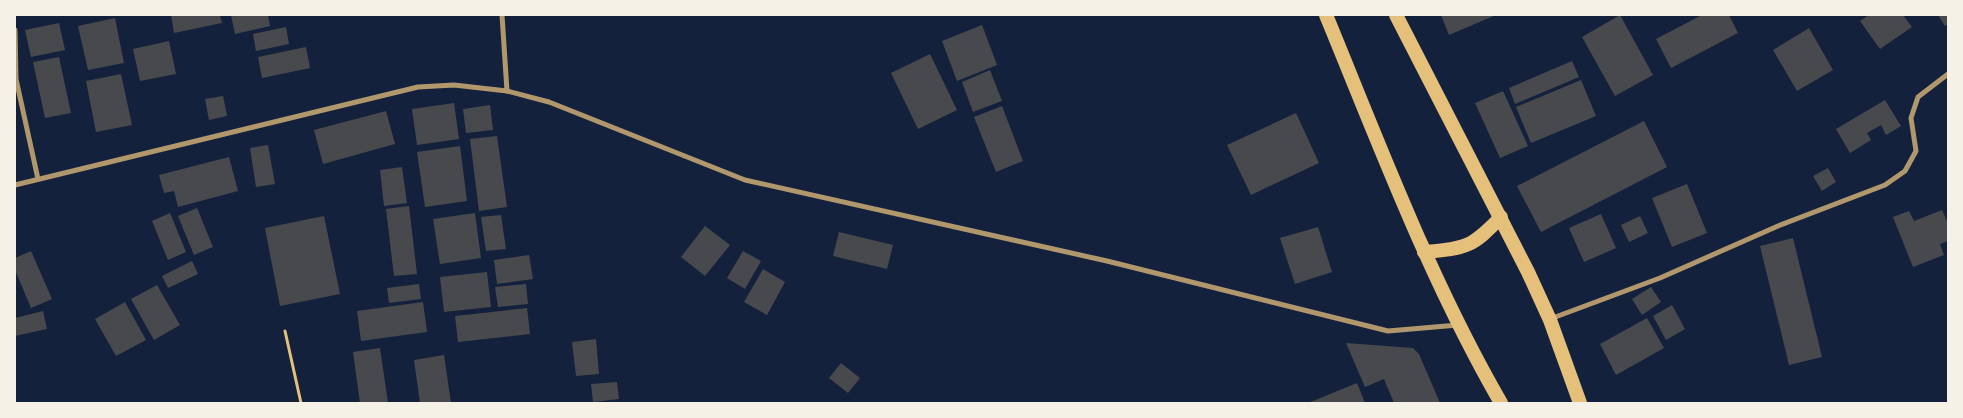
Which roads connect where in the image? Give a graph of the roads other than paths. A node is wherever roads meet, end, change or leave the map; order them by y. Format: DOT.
graph roads {
  1 [pos="502,15"];
  2 [pos="1326,15"];
  3 [pos="1396,15"];
  4 [pos="15,30"];
  5 [pos="1948,74"];
  6 [pos="508,92"];
  7 [pos="38,178"];
  8 [pos="15,185"];
  9 [pos="1501,217"];
  10 [pos="1424,252"];
  11 [pos="1550,320"];
  12 [pos="1458,325"];
  13 [pos="1501,403"];
  14 [pos="1580,403"];
  1 -- 6 [label="street"];
  2 -- 10 [label="highway"];
  3 -- 9 [label="highway"];
  4 -- 7 [label="street"];
  5 -- 11 [label="street"];
  6 -- 7 [label="street"];
  6 -- 12 [label="street"];
  7 -- 8 [label="street"];
  9 -- 10 [label="highway"];
  9 -- 11 [label="highway"];
  10 -- 12 [label="highway"];
  11 -- 14 [label="highway"];
  12 -- 13 [label="highway"];
}
